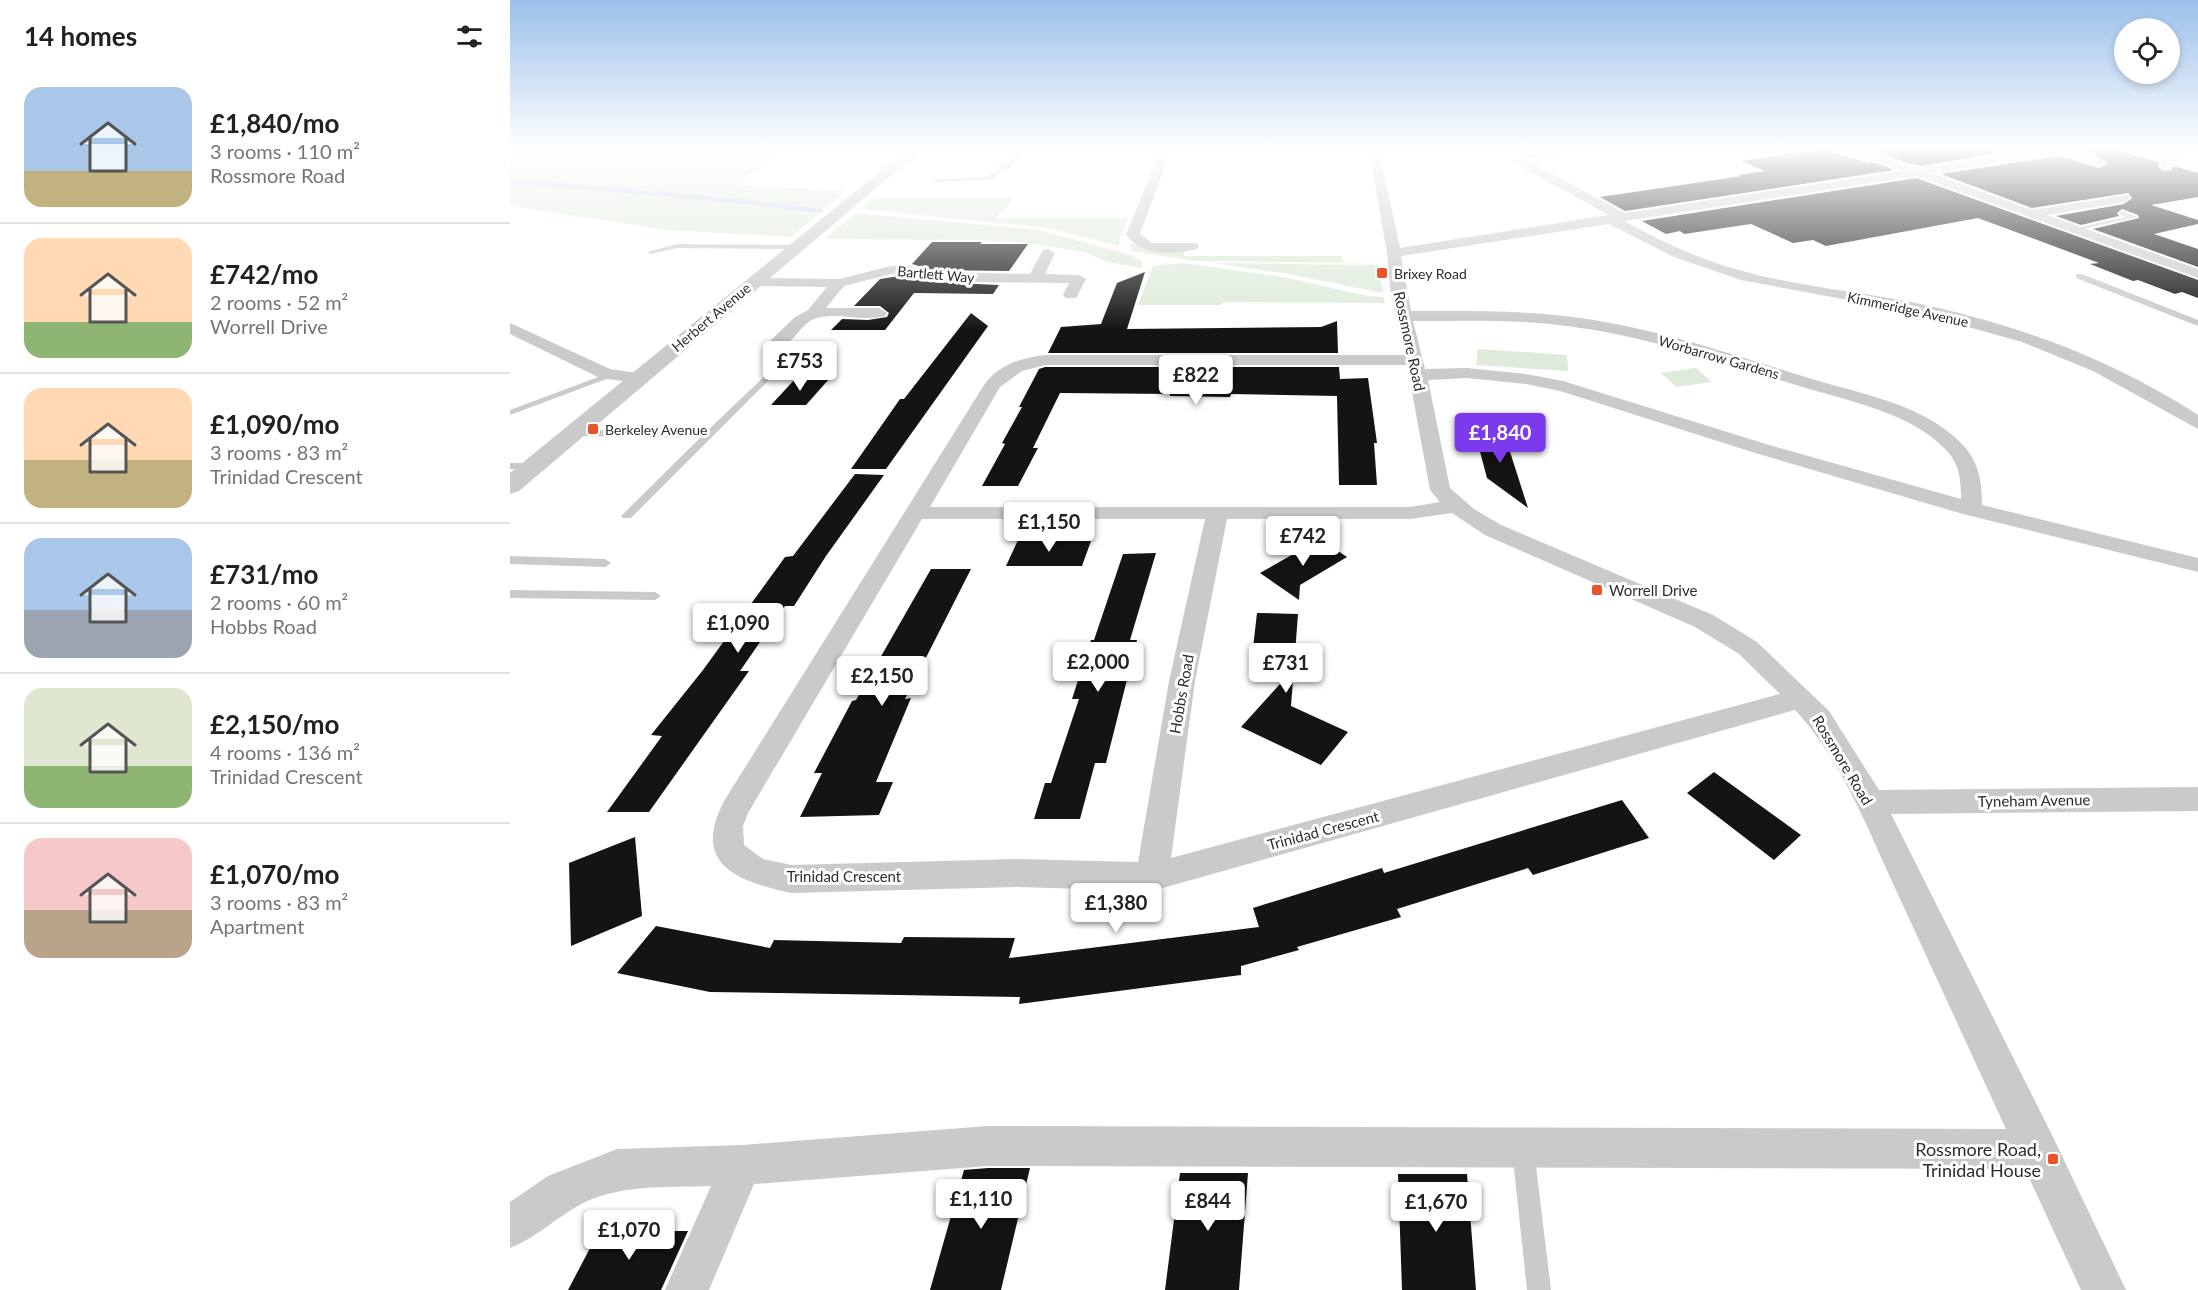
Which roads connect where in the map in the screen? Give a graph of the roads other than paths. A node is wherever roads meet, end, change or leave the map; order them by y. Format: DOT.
graph roads {
  1 [pos="841,210"];
  2 [pos="1142,210"];
  3 [pos="1386,210"];
  4 [pos="1603,210"];
  5 [pos="1667,210"];
  6 [pos="2022,210"];
  7 [pos="2048,210"];
  8 [pos="2030,213"];
  9 [pos="2121,213"];
  10 [pos="1616,218"];
  11 [pos="2075,229"];
  12 [pos="1192,246"];
  13 [pos="796,247"];
  14 [pos="651,252"];
  15 [pos="1048,253"];
  16 [pos="1394,253"];
  17 [pos="2198,274"];
  18 [pos="2079,276"];
  19 [pos="1035,279"];
  20 [pos="754,282"];
  21 [pos="839,282"];
  22 [pos="1071,295"];
  23 [pos="814,313"];
  24 [pos="879,313"];
  25 [pos="1404,316"];
  26 [pos="2198,323"];
  27 [pos="510,328"];
  28 [pos="777,344"];
  29 [pos="1416,368"];
  30 [pos="771,373"];
  31 [pos="612,375"];
  32 [pos="638,378"];
  33 [pos="512,413"];
  34 [pos="2198,423"];
  35 [pos="576,433"];
  36 [pos="709,435"];
  37 [pos="510,466"];
  38 [pos="534,466"];
  39 [pos="510,486"];
  40 [pos="1455,506"];
  41 [pos="1971,509"];
  42 [pos="915,513"];
  43 [pos="1217,513"];
  44 [pos="627,516"];
  45 [pos="510,561"];
  46 [pos="605,563"];
  47 [pos="2198,565"];
  48 [pos="510,594"];
  49 [pos="655,596"];
  50 [pos="1801,698"];
  51 [pos="2198,799"];
  52 [pos="1870,802"];
  53 [pos="1152,877"];
  54 [pos="1523,1148"];
  55 [pos="2038,1149"];
  56 [pos="742,1165"];
  57 [pos="510,1227"];
  58 [pos="687,1290"];
  59 [pos="1539,1290"];
  60 [pos="2104,1290"];
  1 -- 13 [label="street, Herbert Avenue"];
  2 -- 12 [label="street"];
  3 -- 16 [label="street, Rossmore Road"];
  4 -- 10 [label="street, Kimmeridge Avenue"];
  5 -- 10 [label="street"];
  6 -- 8 [label="street"];
  7 -- 8 [label="street"];
  8 -- 11 [label="street"];
  9 -- 11 [label="lane"];
  10 -- 16 [label="street"];
  10 -- 34 [label="street, Kimmeridge Avenue"];
  11 -- 17 [label="street"];
  13 -- 14 [label="lane"];
  13 -- 20 [label="street, Herbert Avenue"];
  15 -- 19 [label="street"];
  16 -- 25 [label="street, Rossmore Road"];
  18 -- 26 [label="lane"];
  19 -- 21 [label="street, Bartlett Way"];
  19 -- 22 [label="street, Bartlett Way"];
  20 -- 21 [label="street, Bartlett Way"];
  20 -- 32 [label="street, Herbert Avenue"];
  21 -- 23 [label="street"];
  23 -- 24 [label="street"];
  23 -- 28 [label="street"];
  25 -- 29 [label="street, Rossmore Road"];
  25 -- 41 [label="street, Worbarrow Gardens"];
  27 -- 31 [label="street"];
  29 -- 40 [label="street, Rossmore Road"];
  29 -- 41 [label="street"];
  29 -- 42 [label="street, Trinidad Crescent"];
  30 -- 36 [label="lane"];
  31 -- 32 [label="street"];
  31 -- 33 [label="lane"];
  32 -- 35 [label="street, Herbert Avenue"];
  35 -- 36 [label="lane"];
  35 -- 38 [label="street, Herbert Avenue"];
  36 -- 44 [label="lane"];
  37 -- 38 [label="lane"];
  38 -- 39 [label="street, Herbert Avenue"];
  40 -- 43 [label="street"];
  40 -- 50 [label="street, Rossmore Road"];
  41 -- 47 [label="street"];
  42 -- 43 [label="street"];
  42 -- 53 [label="street, Trinidad Crescent"];
  43 -- 53 [label="street, Hobbs Road"];
  45 -- 46 [label="lane"];
  48 -- 49 [label="lane"];
  50 -- 52 [label="street, Rossmore Road"];
  50 -- 53 [label="street, Trinidad Crescent"];
  51 -- 52 [label="street, Tyneham Avenue"];
  52 -- 55 [label="street, Rossmore Road"];
  54 -- 55 [label="street"];
  54 -- 56 [label="street"];
  54 -- 59 [label="lane"];
  55 -- 60 [label="street, Rossmore Road"];
  56 -- 57 [label="street"];
  56 -- 58 [label="street"];
}
